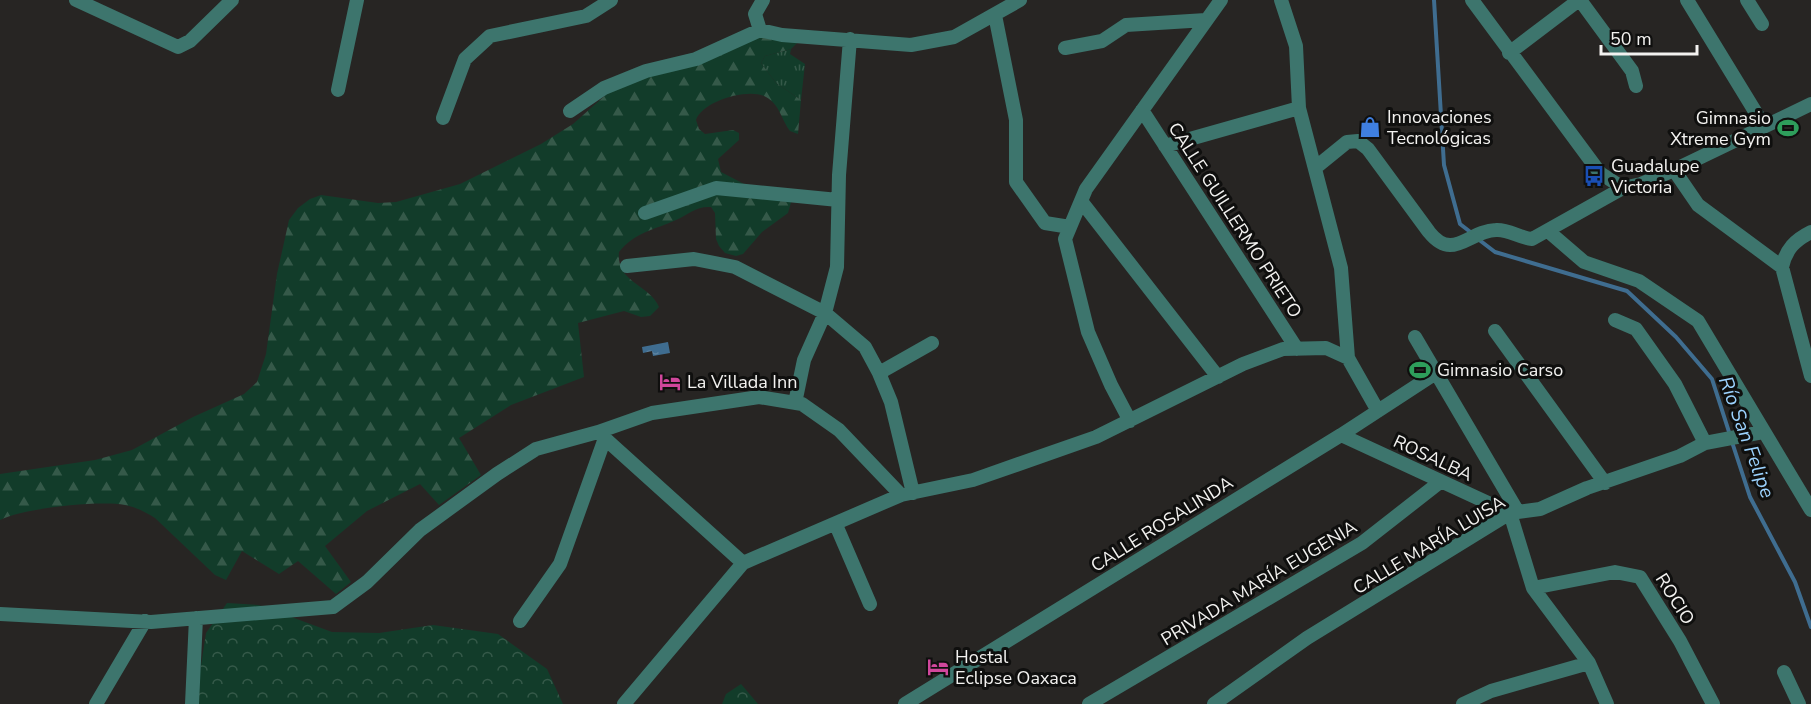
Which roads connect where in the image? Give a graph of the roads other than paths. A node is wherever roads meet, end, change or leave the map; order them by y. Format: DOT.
graph roads {
  1 [pos="76,0"];
  2 [pos="232,0"];
  3 [pos="357,0"];
  4 [pos="611,0"];
  5 [pos="763,0"];
  6 [pos="1020,0"];
  7 [pos="1221,0"];
  8 [pos="1281,0"];
  9 [pos="1472,0"];
  10 [pos="1579,0"];
  11 [pos="1687,0"];
  12 [pos="1747,0"];
  13 [pos="995,15"];
  14 [pos="1206,20"];
  15 [pos="1762,24"];
  16 [pos="760,30"];
  17 [pos="850,39"];
  18 [pos="1065,48"];
  19 [pos="1509,52"];
  20 [pos="1636,86"];
  21 [pos="338,90"];
  22 [pos="1811,104"];
  23 [pos="1299,108"];
  24 [pos="1142,110"];
  25 [pos="570,111"];
  26 [pos="443,118"];
  27 [pos="1764,126"];
  28 [pos="1165,146"];
  29 [pos="1315,168"];
  30 [pos="1674,170"];
  31 [pos="1623,188"];
  32 [pos="838,200"];
  33 [pos="1081,201"];
  34 [pos="645,213"];
  35 [pos="1070,227"];
  36 [pos="1548,231"];
  37 [pos="1811,232"];
  38 [pos="627,266"];
  39 [pos="1782,267"];
  40 [pos="825,313"];
  41 [pos="1615,320"];
  42 [pos="1495,331"];
  43 [pos="1415,338"];
  44 [pos="932,344"];
  45 [pos="1297,349"];
  46 [pos="1348,358"];
  47 [pos="879,373"];
  48 [pos="1436,373"];
  49 [pos="1811,376"];
  50 [pos="1218,377"];
  51 [pos="795,403"];
  52 [pos="1378,411"];
  53 [pos="1130,421"];
  54 [pos="1763,432"];
  55 [pos="601,435"];
  56 [pos="1341,435"];
  57 [pos="1709,442"];
  58 [pos="1440,482"];
  59 [pos="1605,483"];
  60 [pos="907,494"];
  61 [pos="1811,510"];
  62 [pos="1514,513"];
  63 [pos="836,525"];
  64 [pos="743,563"];
  65 [pos="1533,588"];
  66 [pos="870,604"];
  67 [pos="0,614"];
  68 [pos="196,618"];
  69 [pos="146,621"];
  70 [pos="520,621"];
  71 [pos="1589,663"];
  72 [pos="1785,672"];
  73 [pos="1494,698"];
  74 [pos="96,704"];
  75 [pos="192,704"];
  76 [pos="624,704"];
  77 [pos="905,704"];
  78 [pos="1089,704"];
  79 [pos="1214,704"];
  80 [pos="1463,704"];
  81 [pos="1607,704"];
  82 [pos="1713,704"];
  83 [pos="1799,704"];
  1 -- 2 [label="street"];
  3 -- 21 [label="street"];
  4 -- 26 [label="street"];
  5 -- 16 [label="street"];
  6 -- 13 [label="street"];
  7 -- 14 [label="street"];
  8 -- 23 [label="street"];
  9 -- 19 [label="street"];
  10 -- 19 [label="street"];
  10 -- 20 [label="street"];
  11 -- 27 [label="street"];
  12 -- 15 [label="street"];
  13 -- 17 [label="street"];
  13 -- 35 [label="street"];
  14 -- 18 [label="street"];
  14 -- 24 [label="street"];
  16 -- 17 [label="street"];
  16 -- 25 [label="street"];
  17 -- 32 [label="street"];
  19 -- 31 [label="street"];
  22 -- 27 [label="street"];
  23 -- 28 [label="street"];
  23 -- 29 [label="street"];
  24 -- 28 [label="street, CALLE GUILLERMO PRIETO"];
  24 -- 33 [label="street"];
  27 -- 30 [label="street"];
  28 -- 45 [label="street, CALLE GUILLERMO PRIETO"];
  29 -- 36 [label="street"];
  29 -- 46 [label="street"];
  30 -- 31 [label="street"];
  30 -- 39 [label="street"];
  31 -- 36 [label="street"];
  32 -- 34 [label="street"];
  32 -- 40 [label="street"];
  33 -- 35 [label="street"];
  33 -- 50 [label="street"];
  35 -- 53 [label="street"];
  36 -- 54 [label="street"];
  37 -- 39 [label="street"];
  38 -- 40 [label="street"];
  39 -- 49 [label="street"];
  40 -- 47 [label="street"];
  40 -- 51 [label="street"];
  41 -- 57 [label="street"];
  42 -- 59 [label="street"];
  43 -- 48 [label="street"];
  44 -- 47 [label="street"];
  45 -- 46 [label="street"];
  45 -- 50 [label="street"];
  46 -- 52 [label="street"];
  47 -- 60 [label="street"];
  48 -- 52 [label="street, CALLE ROSALINDA"];
  48 -- 62 [label="street"];
  50 -- 53 [label="street"];
  51 -- 55 [label="street"];
  51 -- 60 [label="street"];
  52 -- 56 [label="street, CALLE ROSALINDA"];
  53 -- 60 [label="street"];
  54 -- 57 [label="street, CALLE MARÍA LUISA"];
  54 -- 61 [label="street"];
  55 -- 64 [label="street"];
  55 -- 68 [label="street"];
  55 -- 70 [label="street"];
  56 -- 58 [label="street, ROSALBA"];
  56 -- 77 [label="street, CALLE ROSALINDA"];
  57 -- 59 [label="street, CALLE MARÍA LUISA"];
  58 -- 62 [label="street, ROSALBA"];
  58 -- 78 [label="street, PRIVADA MARÍA EUGENIA"];
  59 -- 62 [label="street, CALLE MARÍA LUISA"];
  60 -- 63 [label="street"];
  62 -- 65 [label="street"];
  62 -- 79 [label="street, CALLE MARÍA LUISA"];
  63 -- 64 [label="street"];
  63 -- 66 [label="street"];
  64 -- 76 [label="street"];
  65 -- 71 [label="street"];
  65 -- 82 [label="street, ROCIO"];
  67 -- 69 [label="street"];
  68 -- 69 [label="street"];
  68 -- 75 [label="street"];
  69 -- 74 [label="street"];
  71 -- 73 [label="street"];
  71 -- 81 [label="street"];
  72 -- 83 [label="street"];
  73 -- 80 [label="street"];
}
